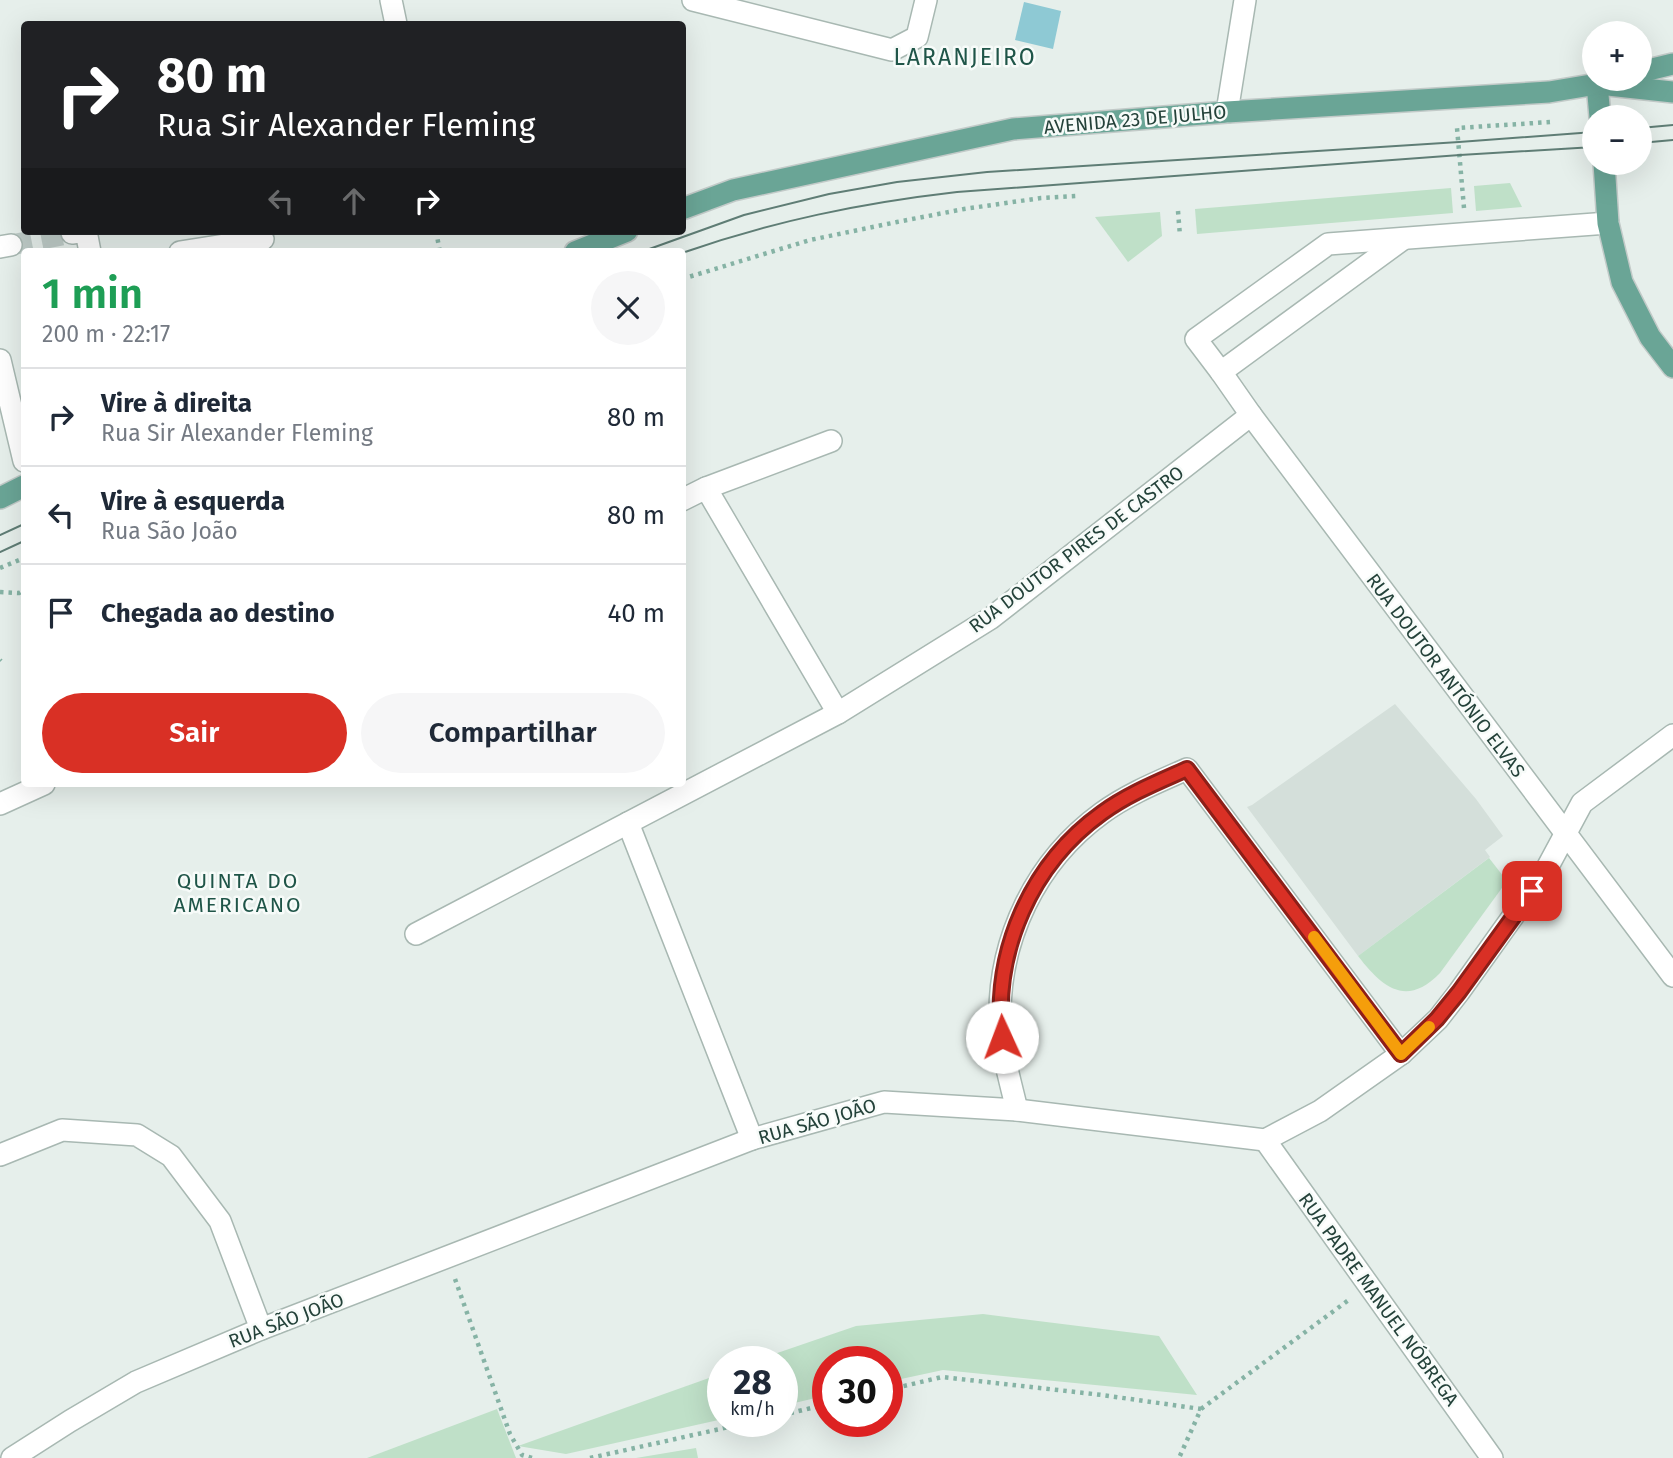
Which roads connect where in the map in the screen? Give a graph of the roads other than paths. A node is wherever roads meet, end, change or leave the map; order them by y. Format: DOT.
graph roads {
  1 [pos="391,0"];
  2 [pos="693,0"];
  3 [pos="926,0"];
  4 [pos="1245,0"];
  5 [pos="395,21"];
  6 [pos="1673,64"];
  7 [pos="1652,68"];
  8 [pos="1582,86"];
  9 [pos="1652,89"];
  10 [pos="1673,92"];
  11 [pos="1227,112"];
  12 [pos="1605,175"];
  13 [pos="686,208"];
  14 [pos="1608,223"];
  15 [pos="617,235"];
  16 [pos="263,239"];
  17 [pos="1403,239"];
  18 [pos="189,244"];
  19 [pos="585,248"];
  20 [pos="0,360"];
  21 [pos="1673,367"];
  22 [pos="1221,372"];
  23 [pos="1251,415"];
  24 [pos="831,441"];
  25 [pos="21,448"];
  26 [pos="21,488"];
  27 [pos="706,488"];
  28 [pos="0,498"];
  29 [pos="686,498"];
  30 [pos="838,713"];
  31 [pos="1673,734"];
  32 [pos="37,787"];
  33 [pos="0,804"];
  34 [pos="628,823"];
  35 [pos="1567,834"];
  36 [pos="416,934"];
  37 [pos="1673,976"];
  38 [pos="1401,1054"];
  39 [pos="1017,1110"];
  40 [pos="752,1139"];
  41 [pos="1265,1140"];
  42 [pos="0,1155"];
  43 [pos="261,1329"];
  44 [pos="12,1458"];
  45 [pos="1492,1458"];
  1 -- 5 [label="street"];
  2 -- 3 [label="street"];
  4 -- 11 [label="street"];
  6 -- 7 [label="main road"];
  8 -- 11 [label="main road, AVENIDA 23 DE JULHO"];
  9 -- 10 [label="main road, AVENIDA 23 DE JULHO"];
  11 -- 13 [label="main road, AVENIDA 23 DE JULHO"];
  12 -- 14 [label="main road"];
  14 -- 17 [label="street"];
  14 -- 21 [label="main road"];
  15 -- 19 [label="main road"];
  16 -- 18 [label="street"];
  17 -- 22 [label="street"];
  17 -- 22 [label="street, RUA DOUTOR ANTÓNIO ELVAS"];
  20 -- 25 [label="street"];
  22 -- 23 [label="street, RUA DOUTOR ANTÓNIO ELVAS"];
  23 -- 30 [label="street, RUA DOUTOR PIRES DE CASTRO"];
  23 -- 35 [label="street, RUA DOUTOR ANTÓNIO ELVAS"];
  24 -- 27 [label="street"];
  26 -- 28 [label="main road"];
  27 -- 29 [label="street"];
  27 -- 30 [label="street"];
  30 -- 34 [label="street, RUA DOUTOR PIRES DE CASTRO"];
  31 -- 35 [label="street"];
  32 -- 33 [label="street"];
  34 -- 36 [label="street, RUA DOUTOR PIRES DE CASTRO"];
  34 -- 40 [label="street"];
  35 -- 37 [label="street, RUA DOUTOR ANTÓNIO ELVAS"];
  35 -- 38 [label="street"];
  38 -- 39 [label="street"];
  38 -- 41 [label="street"];
  39 -- 40 [label="street, RUA SÃO JOÃO"];
  39 -- 41 [label="street, RUA SÃO JOÃO"];
  40 -- 43 [label="street, RUA SÃO JOÃO"];
  41 -- 45 [label="street, RUA PADRE MANUEL NÓBREGA"];
  42 -- 43 [label="street"];
  43 -- 44 [label="street, RUA SÃO JOÃO"];
}
